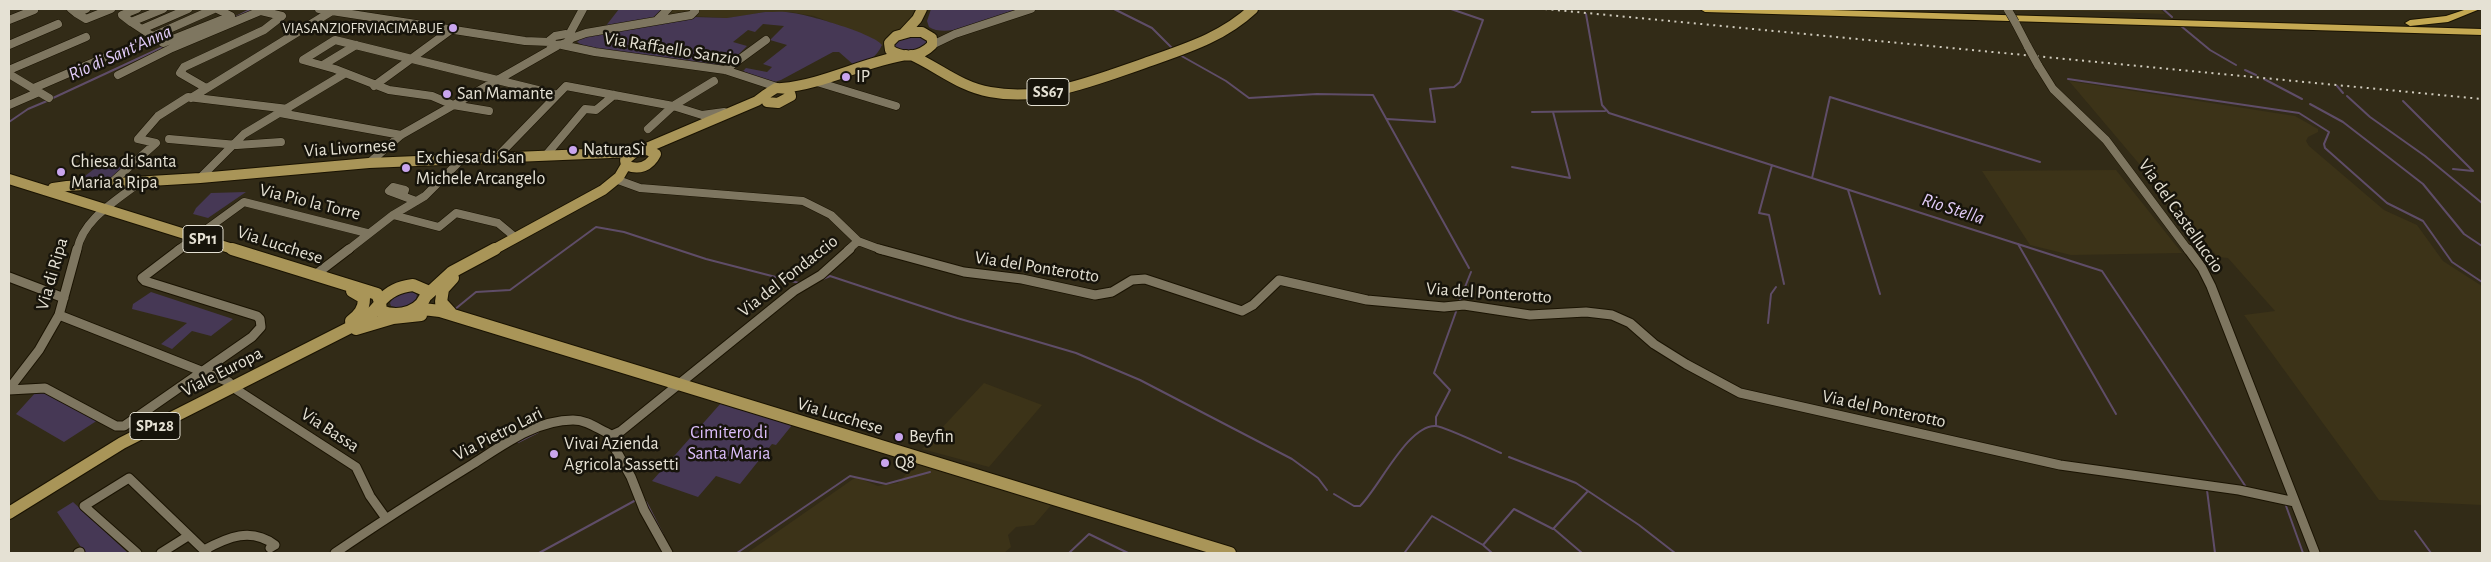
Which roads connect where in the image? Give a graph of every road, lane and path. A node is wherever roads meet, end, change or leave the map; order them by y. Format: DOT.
graph roads {
  1 [pos="86,9"];
  2 [pos="111,9"];
  3 [pos="137,9"];
  4 [pos="163,9"];
  5 [pos="188,9"];
  6 [pos="216,9"];
  7 [pos="319,9"];
  8 [pos="583,9"];
  9 [pos="668,9"];
  10 [pos="923,9"];
  11 [pos="1031,9"];
  12 [pos="1253,9"];
  13 [pos="1705,9"];
  14 [pos="1786,9"];
  15 [pos="2007,9"];
  16 [pos="2475,9"];
  17 [pos="34,10"];
  18 [pos="263,10"];
  19 [pos="74,11"];
  20 [pos="332,11"];
  21 [pos="696,11"];
  22 [pos="9,20"];
  23 [pos="576,20"];
  24 [pos="131,22"];
  25 [pos="652,22"];
  26 [pos="58,24"];
  27 [pos="2362,25"];
  28 [pos="142,29"];
  29 [pos="452,29"];
  30 [pos="2482,31"];
  31 [pos="904,33"];
  32 [pos="153,36"];
  33 [pos="86,37"];
  34 [pos="571,38"];
  35 [pos="766,40"];
  36 [pos="929,41"];
  37 [pos="554,43"];
  38 [pos="888,44"];
  39 [pos="9,45"];
  40 [pos="356,45"];
  41 [pos="579,49"];
  42 [pos="113,54"];
  43 [pos="908,55"];
  44 [pos="412,58"];
  45 [pos="868,64"];
  46 [pos="930,64"];
  47 [pos="323,65"];
  48 [pos="725,70"];
  49 [pos="9,72"];
  50 [pos="344,74"];
  51 [pos="118,75"];
  52 [pos="498,80"];
  53 [pos="714,81"];
  54 [pos="761,81"];
  55 [pos="812,83"];
  56 [pos="374,86"];
  57 [pos="206,88"];
  58 [pos="781,88"];
  59 [pos="37,90"];
  60 [pos="554,94"];
  61 [pos="614,95"];
  62 [pos="791,96"];
  63 [pos="767,97"];
  64 [pos="49,98"];
  65 [pos="190,98"];
  66 [pos="9,105"];
  67 [pos="453,105"];
  68 [pos="673,106"];
  69 [pos="896,106"];
  70 [pos="288,109"];
  71 [pos="489,110"];
  72 [pos="734,110"];
  73 [pos="280,113"];
  74 [pos="696,114"];
  75 [pos="697,126"];
  76 [pos="648,129"];
  77 [pos="401,135"];
  78 [pos="675,137"];
  79 [pos="168,139"];
  80 [pos="281,142"];
  81 [pos="231,145"];
  82 [pos="639,151"];
  83 [pos="547,154"];
  84 [pos="656,157"];
  85 [pos="496,158"];
  86 [pos="461,160"];
  87 [pos="369,163"];
  88 [pos="626,165"];
  89 [pos="639,168"];
  90 [pos="200,178"];
  91 [pos="9,179"];
  92 [pos="140,182"];
  93 [pos="615,182"];
  94 [pos="20,183"];
  95 [pos="110,184"];
  96 [pos="67,186"];
  97 [pos="55,193"];
  98 [pos="403,195"];
  99 [pos="416,201"];
  100 [pos="105,210"];
  101 [pos="393,215"];
  102 [pos="368,233"];
  103 [pos="195,237"];
  104 [pos="516,238"];
  105 [pos="858,241"];
  106 [pos="474,261"];
  107 [pos="452,272"];
  108 [pos="316,275"];
  109 [pos="10,279"];
  110 [pos="413,285"];
  111 [pos="426,297"];
  112 [pos="64,298"];
  113 [pos="380,304"];
  114 [pos="411,311"];
  115 [pos="440,311"];
  116 [pos="59,315"];
  117 [pos="388,315"];
  118 [pos="466,319"];
  119 [pos="484,326"];
  120 [pos="349,328"];
  121 [pos="307,349"];
  122 [pos="203,371"];
  123 [pos="229,382"];
  124 [pos="679,385"];
  125 [pos="9,389"];
  126 [pos="236,390"];
  127 [pos="612,435"];
  128 [pos="2295,502"];
  129 [pos="9,513"];
  130 [pos="385,517"];
  131 [pos="188,536"];
  132 [pos="270,548"];
  133 [pos="206,552"];
  134 [pos="137,553"];
  135 [pos="161,553"];
  136 [pos="335,553"];
  137 [pos="668,553"];
  138 [pos="1230,553"];
  139 [pos="2315,553"];
  1 -- 19 [label="street"];
  2 -- 19 [label="street"];
  3 -- 24 [label="street"];
  4 -- 24 [label="street"];
  5 -- 28 [label="street"];
  6 -- 32 [label="street"];
  6 -- 32 [label="street"];
  7 -- 20 [label="street, Via Raffaello Sanzio"];
  8 -- 23 [label="street"];
  9 -- 25 [label="street"];
  10 -- 31 [label="main road"];
  10 -- 36 [label="main road"];
  11 -- 36 [label="street, Via Livornese"];
  12 -- 46 [label="main road, SS67"];
  13 -- 30 [label="highway"];
  14 -- 27 [label="highway"];
  15 -- 128 [label="street, Via del Castelluccio, bridge"];
  16 -- 27 [label="highway"];
  17 -- 22 [label="street"];
  18 -- 51 [label="street"];
  18 -- 57 [label="street"];
  20 -- 29 [label="street, Via Raffaello Sanzio"];
  20 -- 57 [label="street"];
  21 -- 25 [label="street"];
  23 -- 34 [label="street"];
  23 -- 37 [label="street"];
  24 -- 28 [label="street"];
  25 -- 34 [label="street"];
  26 -- 39 [label="street"];
  27 -- 30 [label="highway"];
  28 -- 32 [label="street"];
  29 -- 37 [label="street, Via Raffaello Sanzio"];
  29 -- 44 [label="street"];
  31 -- 36 [label="main road, Via Livornese"];
  31 -- 38 [label="main road, Via Livornese"];
  33 -- 49 [label="street"];
  34 -- 37 [label="street"];
  34 -- 41 [label="street, Via Raffaello Sanzio"];
  35 -- 48 [label="street"];
  36 -- 43 [label="main road, Via Livornese"];
  36 -- 46 [label="main road"];
  37 -- 41 [label="street, Via Raffaello Sanzio"];
  37 -- 52 [label="street"];
  38 -- 43 [label="main road, SS67"];
  38 -- 45 [label="main road, Via Livornese"];
  40 -- 44 [label="street"];
  40 -- 47 [label="street"];
  40 -- 47 [label="street"];
  41 -- 48 [label="street, Via Raffaello Sanzio"];
  42 -- 59 [label="street"];
  43 -- 45 [label="main road, Via Livornese"];
  43 -- 46 [label="main road, SS67"];
  44 -- 52 [label="street"];
  44 -- 56 [label="street"];
  45 -- 55 [label="main road, Via Livornese"];
  47 -- 50 [label="street"];
  48 -- 54 [label="street, Via Raffaello Sanzio"];
  49 -- 59 [label="street"];
  50 -- 56 [label="street"];
  50 -- 70 [label="street"];
  52 -- 60 [label="street"];
  52 -- 67 [label="street"];
  53 -- 68 [label="street"];
  54 -- 58 [label="street, Via Raffaello Sanzio"];
  54 -- 63 [label="street, Via Raffaello Sanzio"];
  55 -- 58 [label="main road, Via Livornese"];
  55 -- 62 [label="main road, Via Livornese"];
  55 -- 69 [label="street"];
  56 -- 67 [label="street"];
  57 -- 65 [label="street"];
  58 -- 62 [label="main road"];
  58 -- 63 [label="main road, Via Livornese"];
  59 -- 64 [label="street"];
  59 -- 66 [label="street"];
  61 -- 68 [label="street"];
  61 -- 83 [label="street"];
  61 -- 85 [label="street"];
  62 -- 63 [label="main road, Via Livornese"];
  63 -- 72 [label="main road, Via Livornese"];
  65 -- 70 [label="street"];
  65 -- 95 [label="street"];
  67 -- 71 [label="street"];
  67 -- 77 [label="street"];
  68 -- 74 [label="street"];
  68 -- 76 [label="street"];
  70 -- 73 [label="street"];
  72 -- 74 [label="street"];
  72 -- 75 [label="main road, Via Livornese"];
  73 -- 77 [label="street"];
  73 -- 81 [label="street"];
  74 -- 75 [label="street"];
  75 -- 78 [label="main road, Via Livornese"];
  77 -- 87 [label="street"];
  78 -- 82 [label="main road, Via Livornese"];
  78 -- 84 [label="main road, Via Livornese"];
  79 -- 81 [label="street"];
  80 -- 81 [label="street"];
  81 -- 90 [label="street"];
  82 -- 83 [label="main road, Via Livornese"];
  82 -- 84 [label="main road, Via Livornese"];
  82 -- 88 [label="main road"];
  83 -- 85 [label="main road, Via Livornese"];
  84 -- 89 [label="main road, Via Livornese"];
  85 -- 86 [label="main road, Via Livornese"];
  86 -- 87 [label="main road, Via Livornese"];
  86 -- 99 [label="street"];
  87 -- 90 [label="main road, Via Livornese"];
  88 -- 89 [label="main road"];
  88 -- 93 [label="main road"];
  89 -- 93 [label="main road, Via Livornese"];
  90 -- 92 [label="main road, Via Livornese"];
  91 -- 94 [label="main road"];
  92 -- 95 [label="main road, Via Livornese"];
  92 -- 100 [label="street, Via di Ripa"];
  93 -- 104 [label="main road"];
  93 -- 105 [label="street, Via del Fondaccio"];
  94 -- 96 [label="main road, Via Livornese"];
  94 -- 97 [label="main road, Via Lucchese / SP11"];
  95 -- 96 [label="main road, Via Livornese"];
  96 -- 97 [label="main road, Via Livornese"];
  97 -- 100 [label="main road, Via Lucchese / SP11"];
  98 -- 99 [label="street"];
  99 -- 101 [label="street"];
  100 -- 103 [label="main road, Via Lucchese / SP11"];
  100 -- 112 [label="street, Via di Ripa"];
  101 -- 102 [label="street"];
  101 -- 104 [label="street"];
  102 -- 103 [label="street, Via Pio la Torre"];
  102 -- 108 [label="street"];
  103 -- 108 [label="main road, Via Lucchese / SP11"];
  103 -- 122 [label="street, Via Pio la Torre"];
  104 -- 106 [label="main road"];
  105 -- 124 [label="street, Via del Fondaccio"];
  105 -- 128 [label="street, Via del Ponterotto"];
  106 -- 107 [label="main road"];
  106 -- 118 [label="main road"];
  107 -- 110 [label="main road"];
  107 -- 111 [label="main road"];
  108 -- 113 [label="main road, Via Lucchese / SP11"];
  108 -- 121 [label="main road, SP128"];
  109 -- 112 [label="street"];
  110 -- 111 [label="main road, Via Lucchese"];
  110 -- 113 [label="main road"];
  111 -- 114 [label="main road, Via Lucchese"];
  111 -- 115 [label="main road, Via Lucchese"];
  112 -- 116 [label="street, Via di Ripa"];
  113 -- 117 [label="main road, Via Lucchese / SP11"];
  113 -- 120 [label="main road, Viale Europa / SP128"];
  114 -- 115 [label="main road, Via Lucchese"];
  114 -- 117 [label="main road, Via Lucchese"];
  115 -- 118 [label="main road, Via Lucchese"];
  116 -- 122 [label="street"];
  116 -- 125 [label="street, Via di Ripa"];
  117 -- 120 [label="main road, Viale Europa / SP128"];
  118 -- 119 [label="main road, Via Lucchese"];
  119 -- 121 [label="main road, SP128"];
  119 -- 124 [label="main road, Via Lucchese"];
  120 -- 121 [label="main road, Viale Europa / SP128"];
  121 -- 129 [label="main road, Viale Europa / SP128"];
  122 -- 123 [label="street"];
  122 -- 125 [label="street"];
  124 -- 127 [label="street"];
  124 -- 138 [label="main road, Via Lucchese"];
  126 -- 130 [label="street, Via Bassa"];
  127 -- 130 [label="street, Via Pietro Lari"];
  127 -- 137 [label="street"];
  128 -- 139 [label="street, Via del Castelluccio"];
  130 -- 136 [label="street, Via Pietro Lari"];
  131 -- 133 [label="street"];
  131 -- 134 [label="street"];
  131 -- 135 [label="street"];
  132 -- 133 [label="street"];
}
